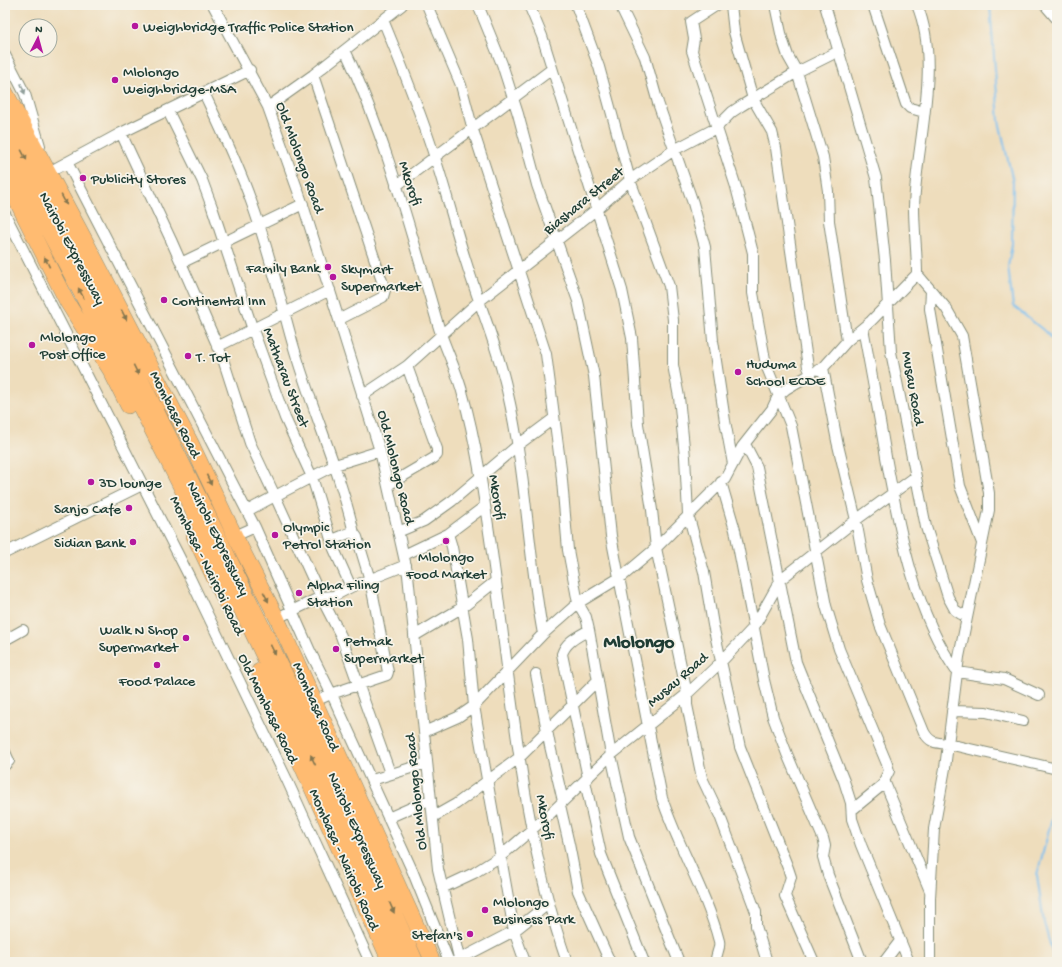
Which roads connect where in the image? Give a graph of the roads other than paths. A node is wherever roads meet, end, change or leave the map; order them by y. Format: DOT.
graph roads {
  1 [pos="213,5"];
  2 [pos="402,5"];
  3 [pos="427,5"];
  4 [pos="478,5"];
  5 [pos="529,5"];
  6 [pos="576,5"];
  7 [pos="620,5"];
  8 [pos="717,5"];
  9 [pos="731,5"];
  10 [pos="775,5"];
  11 [pos="825,5"];
  12 [pos="873,5"];
  13 [pos="917,5"];
  14 [pos="1045,5"];
  15 [pos="1057,19"];
  16 [pos="383,20"];
  17 [pos="345,50"];
  18 [pos="839,51"];
  19 [pos="5,55"];
  20 [pos="552,69"];
  21 [pos="250,70"];
  22 [pos="797,72"];
  23 [pos="313,74"];
  24 [pos="5,92"];
  25 [pos="204,93"];
  26 [pos="513,98"];
  27 [pos="753,99"];
  28 [pos="268,107"];
  29 [pos="168,111"];
  30 [pos="924,112"];
  31 [pos="5,121"];
  32 [pos="716,128"];
  33 [pos="473,130"];
  34 [pos="121,133"];
  35 [pos="5,150"];
  36 [pos="674,150"];
  37 [pos="435,157"];
  38 [pos="67,162"];
  39 [pos="46,167"];
  40 [pos="5,178"];
  41 [pos="630,180"];
  42 [pos="396,186"];
  43 [pos="303,204"];
  44 [pos="597,209"];
  45 [pos="5,214"];
  46 [pos="258,226"];
  47 [pos="557,241"];
  48 [pos="224,243"];
  49 [pos="181,263"];
  50 [pos="518,270"];
  51 [pos="917,274"];
  52 [pos="330,290"];
  53 [pos="931,291"];
  54 [pos="478,302"];
  55 [pos="887,304"];
  56 [pos="285,311"];
  57 [pos="340,319"];
  58 [pos="863,328"];
  59 [pos="253,330"];
  60 [pos="442,335"];
  61 [pos="847,341"];
  62 [pos="217,347"];
  63 [pos="407,366"];
  64 [pos="823,368"];
  65 [pos="811,374"];
  66 [pos="362,396"];
  67 [pos="778,396"];
  68 [pos="553,419"];
  69 [pos="745,444"];
  70 [pos="518,445"];
  71 [pos="380,451"];
  72 [pos="733,464"];
  73 [pos="335,465"];
  74 [pos="312,477"];
  75 [pos="480,477"];
  76 [pos="915,478"];
  77 [pos="722,482"];
  78 [pos="388,484"];
  79 [pos="142,485"];
  80 [pos="893,494"];
  81 [pos="275,496"];
  82 [pos="485,506"];
  83 [pos="247,511"];
  84 [pos="688,514"];
  85 [pos="856,520"];
  86 [pos="255,527"];
  87 [pos="398,532"];
  88 [pos="354,533"];
  89 [pos="448,534"];
  90 [pos="235,536"];
  91 [pos="332,540"];
  92 [pos="982,543"];
  93 [pos="656,548"];
  94 [pos="815,552"];
  95 [pos="5,553"];
  96 [pos="405,560"];
  97 [pos="619,578"];
  98 [pos="781,579"];
  99 [pos="370,580"];
  100 [pos="496,581"];
  101 [pos="351,587"];
  102 [pos="321,597"];
  103 [pos="578,603"];
  104 [pos="463,607"];
  105 [pos="293,611"];
  106 [pos="967,615"];
  107 [pos="277,618"];
  108 [pos="754,627"];
  109 [pos="23,630"];
  110 [pos="589,630"];
  111 [pos="543,634"];
  112 [pos="414,636"];
  113 [pos="5,640"];
  114 [pos="721,662"];
  115 [pos="508,671"];
  116 [pos="957,672"];
  117 [pos="536,674"];
  118 [pos="598,680"];
  119 [pos="358,685"];
  120 [pos="331,694"];
  121 [pos="686,694"];
  122 [pos="1038,695"];
  123 [pos="315,701"];
  124 [pos="573,704"];
  125 [pos="474,706"];
  126 [pos="952,711"];
  127 [pos="1023,721"];
  128 [pos="647,725"];
  129 [pos="547,730"];
  130 [pos="424,732"];
  131 [pos="948,744"];
  132 [pos="5,752"];
  133 [pos="612,756"];
  134 [pos="520,757"];
  135 [pos="427,763"];
  136 [pos="5,765"];
  137 [pos="1057,769"];
  138 [pos="390,773"];
  139 [pos="586,779"];
  140 [pos="372,780"];
  141 [pos="488,781"];
  142 [pos="885,783"];
  143 [pos="431,799"];
  144 [pos="562,803"];
  145 [pos="852,810"];
  146 [pos="432,817"];
  147 [pos="388,818"];
  148 [pos="533,828"];
  149 [pos="501,856"];
  150 [pos="442,888"];
  151 [pos="930,891"];
  152 [pos="548,904"];
  153 [pos="514,930"];
  154 [pos="900,941"];
  155 [pos="370,962"];
  156 [pos="390,962"];
  157 [pos="403,962"];
  158 [pos="416,962"];
  159 [pos="433,962"];
  160 [pos="456,962"];
  161 [pos="525,962"];
  162 [pos="567,962"];
  163 [pos="610,962"];
  164 [pos="644,962"];
  165 [pos="680,962"];
  166 [pos="716,962"];
  167 [pos="767,962"];
  168 [pos="814,962"];
  169 [pos="862,962"];
  170 [pos="884,962"];
  171 [pos="909,962"];
  172 [pos="930,962"];
  1 -- 21 [label="street, Old Mlolongo Road"];
  2 -- 16 [label="street"];
  3 -- 33 [label="street"];
  4 -- 26 [label="street"];
  5 -- 20 [label="street"];
  6 -- 41 [label="street"];
  7 -- 36 [label="street"];
  8 -- 32 [label="street"];
  9 -- 27 [label="street"];
  10 -- 22 [label="street"];
  11 -- 18 [label="street, Musau Road"];
  12 -- 30 [label="street"];
  13 -- 30 [label="street"];
  14 -- 15 [label="street"];
  16 -- 17 [label="street"];
  16 -- 37 [label="street"];
  17 -- 23 [label="street"];
  17 -- 42 [label="street, Mkorofi"];
  18 -- 22 [label="street, Biashara Street"];
  18 -- 55 [label="street, Musau Road"];
  19 -- 39 [label="street, one-way"];
  20 -- 26 [label="street"];
  20 -- 44 [label="street"];
  21 -- 25 [label="street"];
  21 -- 28 [label="street, Old Mlolongo Road"];
  22 -- 27 [label="street, Biashara Street"];
  22 -- 61 [label="street"];
  23 -- 28 [label="street"];
  23 -- 57 [label="street"];
  24 -- 39 [label="highway, Mombasa Road"];
  25 -- 29 [label="street"];
  25 -- 46 [label="street, Matharau Street"];
  26 -- 33 [label="street"];
  26 -- 47 [label="street"];
  27 -- 32 [label="street, Biashara Street"];
  27 -- 65 [label="street"];
  28 -- 43 [label="street, Old Mlolongo Road"];
  29 -- 34 [label="street"];
  29 -- 48 [label="street, Matharau Street"];
  30 -- 51 [label="street"];
  31 -- 158 [label="highway, Nairobi Expressway, one-way"];
  32 -- 36 [label="street, Biashara Street"];
  32 -- 67 [label="street"];
  33 -- 37 [label="street"];
  33 -- 50 [label="street"];
  34 -- 38 [label="street"];
  34 -- 49 [label="street"];
  157 -- 35 [label="highway, Nairobi Expressway, one-way"];
  36 -- 41 [label="street, Biashara Street"];
  36 -- 72 [label="street"];
  37 -- 42 [label="street"];
  37 -- 54 [label="street"];
  38 -- 39 [label="street"];
  38 -- 83 [label="street"];
  39 -- 90 [label="highway, Mombasa Road, one-way"];
  156 -- 40 [label="highway, Mombasa - Nairobi Road, one-way"];
  41 -- 44 [label="street, Biashara Street"];
  41 -- 84 [label="street"];
  42 -- 60 [label="street, Mkorofi"];
  43 -- 46 [label="street"];
  43 -- 52 [label="street, Old Mlolongo Road"];
  44 -- 47 [label="street, Biashara Street"];
  44 -- 93 [label="street"];
  45 -- 79 [label="street, Old Mombasa Road"];
  46 -- 48 [label="street"];
  46 -- 56 [label="street, Matharau Street"];
  47 -- 50 [label="street, Biashara Street"];
  47 -- 97 [label="street"];
  48 -- 49 [label="street"];
  48 -- 59 [label="street, Matharau Street"];
  49 -- 62 [label="street"];
  50 -- 54 [label="street, Biashara Street"];
  50 -- 68 [label="street"];
  51 -- 53 [label="street"];
  51 -- 55 [label="street"];
  52 -- 56 [label="street"];
  52 -- 57 [label="street, Old Mlolongo Road"];
  53 -- 92 [label="street"];
  53 -- 92 [label="street"];
  54 -- 60 [label="street, Biashara Street"];
  54 -- 70 [label="street"];
  55 -- 58 [label="street"];
  55 -- 76 [label="street, Musau Road"];
  56 -- 59 [label="street"];
  56 -- 73 [label="street, Matharau Street"];
  57 -- 66 [label="street, Old Mlolongo Road"];
  58 -- 61 [label="street"];
  58 -- 80 [label="street"];
  59 -- 62 [label="street"];
  59 -- 74 [label="street, Matharau Street"];
  60 -- 63 [label="street, Biashara Street"];
  60 -- 75 [label="street, Mkorofi"];
  61 -- 64 [label="street"];
  62 -- 81 [label="street"];
  63 -- 66 [label="street, Biashara Street"];
  63 -- 78 [label="street"];
  64 -- 65 [label="street"];
  64 -- 85 [label="street"];
  65 -- 67 [label="street"];
  66 -- 71 [label="street, Old Mlolongo Road"];
  67 -- 69 [label="street"];
  67 -- 94 [label="street"];
  68 -- 70 [label="street"];
  68 -- 103 [label="street"];
  69 -- 72 [label="street"];
  69 -- 98 [label="street"];
  70 -- 75 [label="street"];
  70 -- 111 [label="street"];
  71 -- 73 [label="street"];
  71 -- 78 [label="street, Old Mlolongo Road"];
  72 -- 77 [label="street"];
  73 -- 74 [label="street"];
  73 -- 88 [label="street, Matharau Street"];
  74 -- 81 [label="street"];
  74 -- 91 [label="street, Matharau Street"];
  75 -- 82 [label="street, Mkorofi"];
  75 -- 87 [label="street"];
  76 -- 80 [label="street, Musau Road"];
  76 -- 106 [label="street, Musau Road"];
  77 -- 84 [label="street"];
  77 -- 108 [label="street"];
  78 -- 87 [label="street, Old Mlolongo Road"];
  79 -- 95 [label="street"];
  79 -- 155 [label="street, Old Mombasa Road"];
  80 -- 85 [label="street, Musau Road"];
  80 -- 116 [label="street"];
  81 -- 83 [label="street"];
  81 -- 102 [label="street"];
  82 -- 89 [label="street"];
  82 -- 100 [label="street, Mkorofi"];
  83 -- 86 [label="street"];
  84 -- 93 [label="street"];
  84 -- 114 [label="street"];
  85 -- 94 [label="street, Musau Road"];
  85 -- 131 [label="street"];
  86 -- 90 [label="street"];
  86 -- 105 [label="street"];
  87 -- 96 [label="street, Old Mlolongo Road"];
  88 -- 91 [label="street"];
  88 -- 99 [label="street, Matharau Street"];
  89 -- 96 [label="street"];
  89 -- 104 [label="street"];
  90 -- 107 [label="highway, Mombasa Road, one-way"];
  91 -- 101 [label="street, Matharau Street"];
  92 -- 106 [label="street"];
  93 -- 97 [label="street"];
  93 -- 121 [label="street"];
  94 -- 98 [label="street, Musau Road"];
  94 -- 142 [label="street"];
  96 -- 99 [label="street"];
  96 -- 112 [label="street, Old Mlolongo Road"];
  97 -- 103 [label="street"];
  97 -- 128 [label="street"];
  98 -- 108 [label="street, Musau Road"];
  98 -- 145 [label="street"];
  99 -- 101 [label="street"];
  99 -- 119 [label="street, Matharau Street"];
  100 -- 104 [label="street"];
  100 -- 115 [label="street, Mkorofi"];
  101 -- 102 [label="street"];
  102 -- 105 [label="street"];
  102 -- 119 [label="street"];
  103 -- 110 [label="street"];
  103 -- 111 [label="street"];
  104 -- 112 [label="street"];
  104 -- 125 [label="street"];
  105 -- 107 [label="street"];
  105 -- 120 [label="street"];
  106 -- 116 [label="street"];
  107 -- 123 [label="highway, Mombasa Road"];
  108 -- 114 [label="street, Musau Road"];
  108 -- 169 [label="street"];
  109 -- 113 [label="street"];
  110 -- 118 [label="street"];
  110 -- 124 [label="street"];
  111 -- 115 [label="street"];
  112 -- 130 [label="street, Old Mlolongo Road"];
  114 -- 121 [label="street, Musau Road"];
  114 -- 168 [label="street"];
  115 -- 125 [label="street"];
  115 -- 134 [label="street, Mkorofi"];
  116 -- 122 [label="street"];
  116 -- 126 [label="street"];
  117 -- 129 [label="street"];
  118 -- 124 [label="street"];
  118 -- 133 [label="street"];
  119 -- 120 [label="street"];
  119 -- 138 [label="street"];
  120 -- 123 [label="street"];
  120 -- 140 [label="street"];
  121 -- 128 [label="street, Musau Road"];
  121 -- 167 [label="street"];
  123 -- 159 [label="highway, Mombasa Road"];
  124 -- 129 [label="street"];
  124 -- 139 [label="street"];
  125 -- 130 [label="street"];
  125 -- 141 [label="street"];
  126 -- 127 [label="street"];
  126 -- 131 [label="street"];
  128 -- 133 [label="street, Musau Road"];
  128 -- 166 [label="street"];
  129 -- 134 [label="street"];
  129 -- 144 [label="street"];
  130 -- 135 [label="street, Old Mlolongo Road"];
  131 -- 137 [label="street"];
  131 -- 151 [label="street"];
  132 -- 136 [label="street"];
  133 -- 139 [label="street, Musau Road"];
  133 -- 165 [label="street"];
  134 -- 141 [label="street"];
  134 -- 148 [label="street, Mkorofi"];
  135 -- 138 [label="street"];
  135 -- 143 [label="street, Old Mlolongo Road"];
  138 -- 140 [label="street"];
  139 -- 144 [label="street, Musau Road"];
  139 -- 164 [label="street"];
  140 -- 147 [label="street"];
  141 -- 146 [label="street"];
  141 -- 149 [label="street"];
  142 -- 145 [label="street"];
  142 -- 151 [label="street"];
  143 -- 146 [label="street, Old Mlolongo Road"];
  143 -- 147 [label="street"];
  144 -- 148 [label="street, Musau Road"];
  144 -- 163 [label="street"];
  145 -- 154 [label="street"];
  146 -- 150 [label="street, Old Mlolongo Road"];
  147 -- 160 [label="street"];
  148 -- 149 [label="street, Musau Road"];
  148 -- 152 [label="street, Mkorofi"];
  149 -- 150 [label="street, Musau Road"];
  149 -- 153 [label="street"];
  150 -- 160 [label="street, Old Mlolongo Road"];
  151 -- 172 [label="street"];
  152 -- 153 [label="street"];
  152 -- 162 [label="street, Mkorofi"];
  153 -- 160 [label="street"];
  153 -- 161 [label="street"];
  154 -- 170 [label="street"];
  154 -- 171 [label="street"];
}
